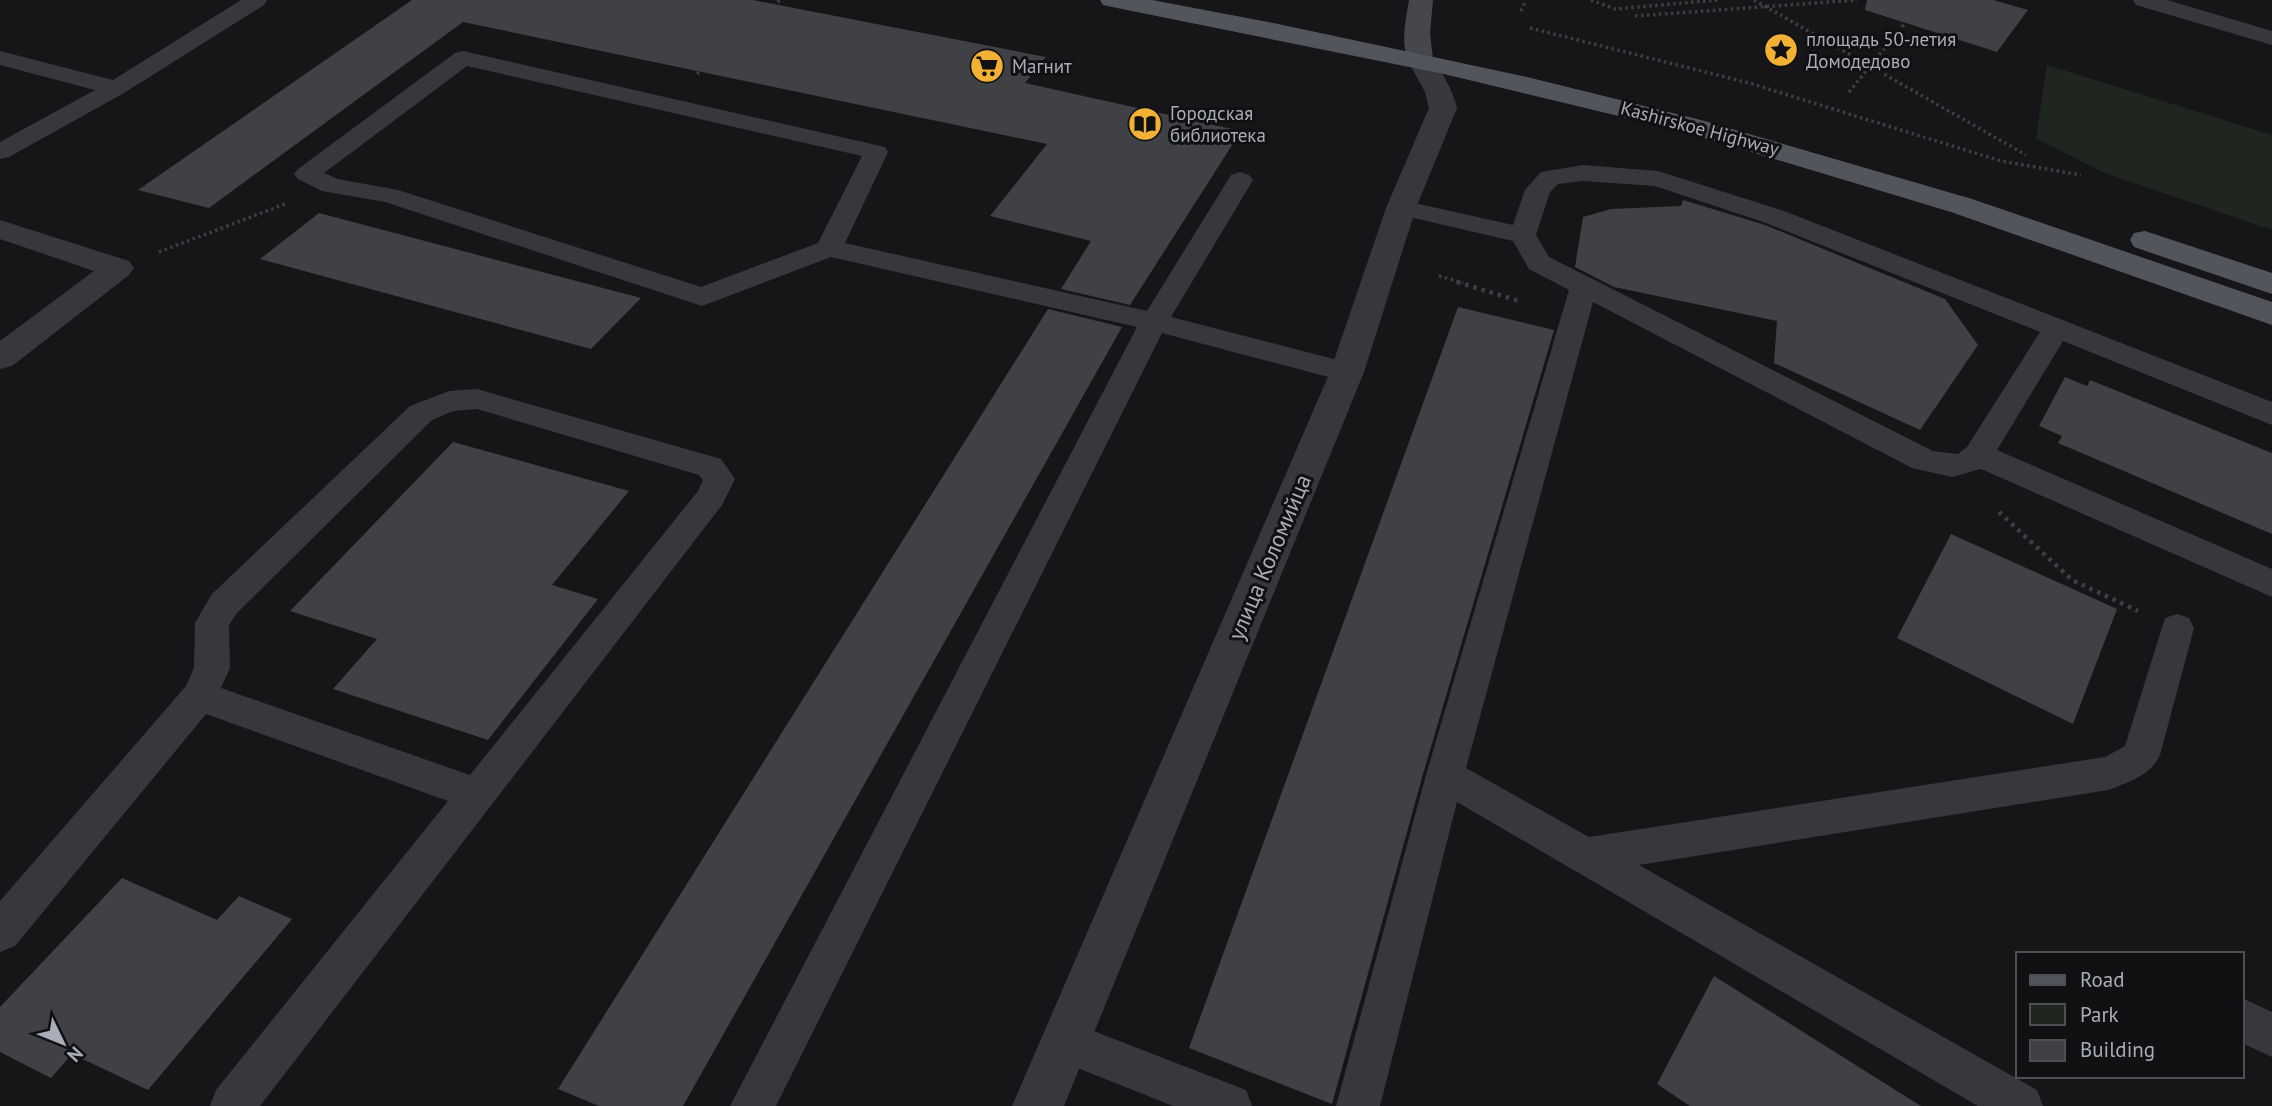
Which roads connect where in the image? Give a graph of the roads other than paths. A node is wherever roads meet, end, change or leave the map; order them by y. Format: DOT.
graph roads {
  1 [pos="224,0"];
  2 [pos="1112,0"];
  3 [pos="1421,0"];
  4 [pos="2144,0"];
  5 [pos="252,3"];
  6 [pos="2272,38"];
  7 [pos="1409,40"];
  8 [pos="0,58"];
  9 [pos="116,88"];
  10 [pos="0,152"];
  11 [pos="1240,180"];
  12 [pos="1401,208"];
  13 [pos="0,229"];
  14 [pos="1523,235"];
  15 [pos="829,248"];
  16 [pos="2272,285"];
  17 [pos="1578,302"];
  18 [pos="2272,314"];
  19 [pos="1154,322"];
  20 [pos="2057,328"];
  21 [pos="0,358"];
  22 [pos="1347,372"];
  23 [pos="2272,414"];
  24 [pos="1978,454"];
  25 [pos="2272,584"];
  26 [pos="2177,628"];
  27 [pos="199,696"];
  28 [pos="1445,775"];
  29 [pos="475,794"];
  30 [pos="1586,856"];
  31 [pos="0,932"];
  32 [pos="2244,1020"];
  33 [pos="2272,1035"];
  34 [pos="1065,1042"];
  35 [pos="232,1106"];
  36 [pos="752,1106"];
  37 [pos="1038,1106"];
  38 [pos="1230,1106"];
  39 [pos="1358,1106"];
  40 [pos="2021,1106"];
  1 -- 5 [label="lane"];
  2 -- 7 [label="main road, Kashirskoe Highway"];
  3 -- 7 [label="main road"];
  4 -- 6 [label="lane"];
  5 -- 9 [label="lane"];
  7 -- 12 [label="street, улица Коломийца"];
  7 -- 16 [label="main road, Kashirskoe Highway"];
  7 -- 18 [label="main road, Kashirskoe Highway"];
  8 -- 9 [label="lane"];
  9 -- 10 [label="lane"];
  11 -- 19 [label="lane"];
  12 -- 14 [label="lane"];
  12 -- 22 [label="street, улица Коломийца"];
  13 -- 21 [label="street"];
  14 -- 17 [label="lane"];
  14 -- 20 [label="lane"];
  15 -- 15 [label="lane"];
  15 -- 19 [label="lane"];
  17 -- 24 [label="lane"];
  17 -- 28 [label="lane"];
  19 -- 22 [label="lane"];
  19 -- 36 [label="lane"];
  20 -- 23 [label="lane"];
  20 -- 24 [label="lane"];
  22 -- 34 [label="street, улица Коломийца"];
  24 -- 25 [label="lane"];
  26 -- 30 [label="lane"];
  27 -- 29 [label="lane"];
  27 -- 29 [label="lane"];
  27 -- 31 [label="lane"];
  28 -- 30 [label="lane"];
  28 -- 39 [label="lane"];
  29 -- 35 [label="lane"];
  30 -- 40 [label="lane"];
  32 -- 33 [label="lane"];
  34 -- 37 [label="street, улица Коломийца"];
  34 -- 38 [label="lane"];
}
